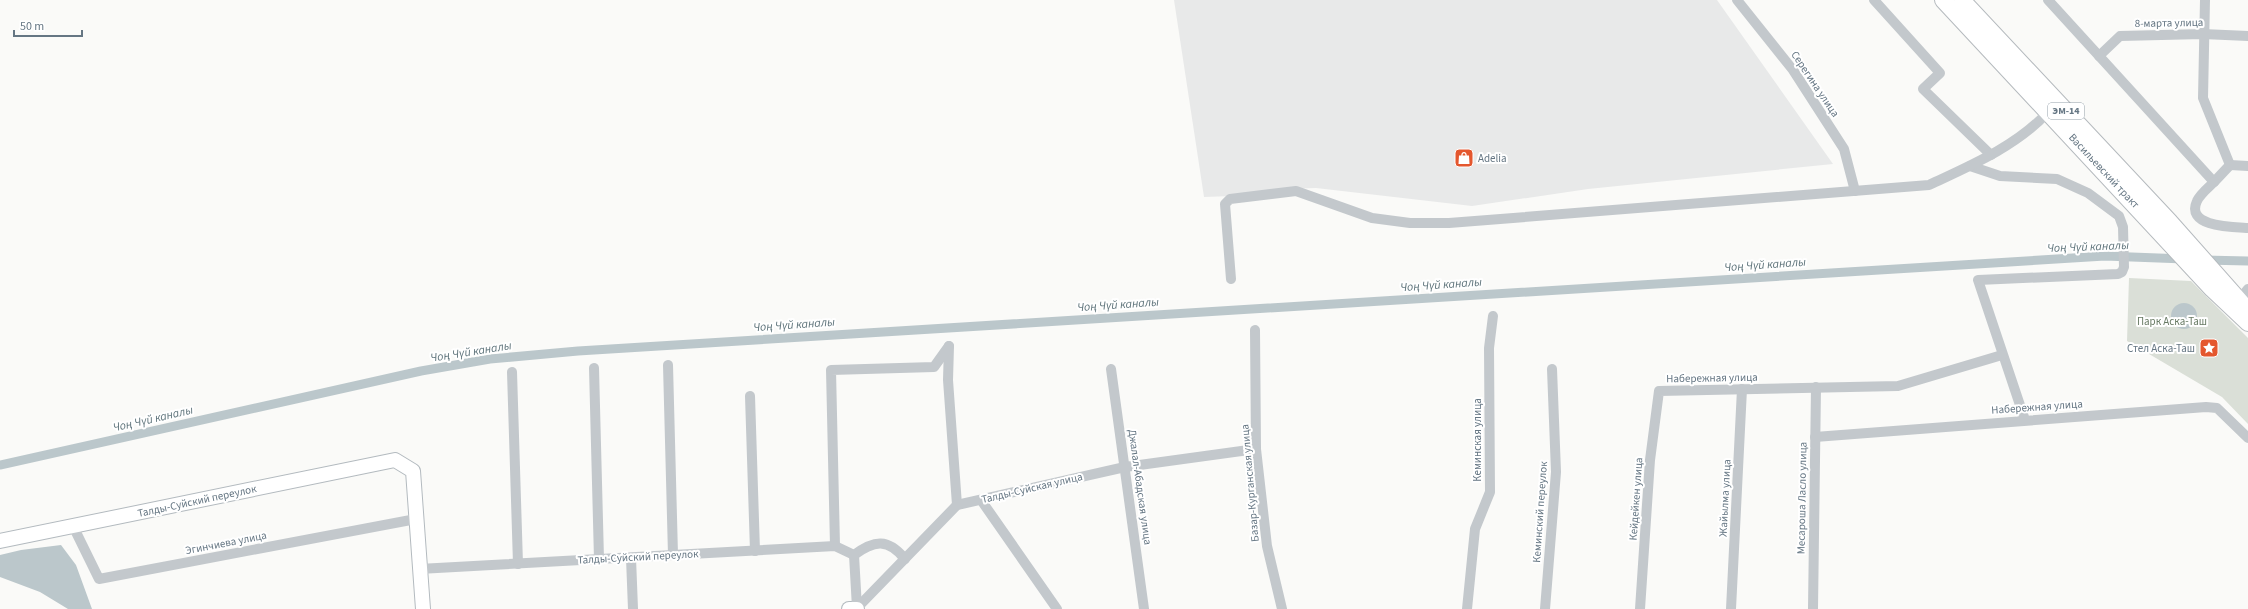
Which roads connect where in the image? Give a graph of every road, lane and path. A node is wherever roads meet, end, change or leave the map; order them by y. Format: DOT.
graph roads {
  1 [pos="1737,0"];
  2 [pos="1874,0"];
  3 [pos="1943,0"];
  4 [pos="1962,0"];
  5 [pos="2048,0"];
  6 [pos="2205,0"];
  7 [pos="2203,34"];
  8 [pos="2248,36"];
  9 [pos="2099,56"];
  10 [pos="2048,112"];
  11 [pos="1991,155"];
  12 [pos="2230,165"];
  13 [pos="1970,166"];
  14 [pos="2248,166"];
  15 [pos="2214,182"];
  16 [pos="1855,191"];
  17 [pos="2248,228"];
  18 [pos="1231,279"];
  19 [pos="2220,288"];
  20 [pos="2245,300"];
  21 [pos="1493,316"];
  22 [pos="2248,323"];
  23 [pos="1255,330"];
  24 [pos="2002,355"];
  25 [pos="668,365"];
  26 [pos="594,368"];
  27 [pos="1111,368"];
  28 [pos="1552,368"];
  29 [pos="512,372"];
  30 [pos="1816,387"];
  31 [pos="1742,389"];
  32 [pos="1659,391"];
  33 [pos="750,396"];
  34 [pos="2025,420"];
  35 [pos="1815,436"];
  36 [pos="2248,438"];
  37 [pos="1256,449"];
  38 [pos="1125,468"];
  39 [pos="981,500"];
  40 [pos="957,505"];
  41 [pos="416,519"];
  42 [pos="73,526"];
  43 [pos="0,541"];
  44 [pos="835,546"];
  45 [pos="754,551"];
  46 [pos="673,555"];
  47 [pos="854,556"];
  48 [pos="631,558"];
  49 [pos="599,559"];
  50 [pos="905,559"];
  51 [pos="518,564"];
  52 [pos="419,570"];
  53 [pos="423,609"];
  54 [pos="633,609"];
  55 [pos="854,609"];
  56 [pos="1057,609"];
  57 [pos="1144,609"];
  58 [pos="1282,609"];
  59 [pos="1467,609"];
  60 [pos="1545,609"];
  61 [pos="1640,609"];
  62 [pos="1731,609"];
  63 [pos="1813,609"];
  1 -- 16 [label="street, Серегина улица"];
  2 -- 11 [label="street"];
  3 -- 10 [label="main road, Васильевский тракт / ЭМ-14"];
  4 -- 19 [label="main road, Васильевский тракт / ЭМ-14"];
  5 -- 9 [label="street"];
  6 -- 7 [label="street"];
  7 -- 8 [label="street, 8-марта улица"];
  7 -- 9 [label="street, 8-марта улица"];
  7 -- 12 [label="street"];
  9 -- 15 [label="street"];
  10 -- 11 [label="street"];
  10 -- 19 [label="main road, Васильевский тракт / ЭМ-14"];
  11 -- 13 [label="street"];
  12 -- 14 [label="street"];
  12 -- 15 [label="street"];
  13 -- 16 [label="street"];
  13 -- 24 [label="street"];
  15 -- 17 [label="street"];
  16 -- 18 [label="street"];
  19 -- 20 [label="main road, Васильевский тракт / ЭМ-14"];
  19 -- 22 [label="main road, Васильевский тракт / ЭМ-14"];
  21 -- 59 [label="street, Кеминская улица"];
  23 -- 37 [label="street, Базар-Курганская улица"];
  24 -- 30 [label="street, Набережная улица"];
  24 -- 34 [label="street"];
  25 -- 46 [label="street"];
  26 -- 49 [label="street"];
  27 -- 38 [label="street, Джалал-Абадская улица"];
  28 -- 60 [label="street, Кеминский переулок"];
  29 -- 51 [label="street"];
  30 -- 31 [label="street, Набережная улица"];
  30 -- 35 [label="street, Месароша Ласло улица"];
  31 -- 32 [label="street, Набережная улица"];
  31 -- 62 [label="street, Жайылма улица"];
  32 -- 61 [label="street, Кейдейкен улица"];
  33 -- 45 [label="street"];
  34 -- 35 [label="street, Набережная улица"];
  34 -- 36 [label="street, Набережная улица"];
  35 -- 63 [label="street, Месароша Ласло улица"];
  37 -- 38 [label="street, Талды-Суйская улица"];
  37 -- 58 [label="street, Базар-Курганская улица"];
  38 -- 39 [label="street, Талды-Суйская улица"];
  38 -- 57 [label="street, Джалал-Абадская улица"];
  39 -- 40 [label="street, Талды-Суйская улица"];
  39 -- 56 [label="street"];
  40 -- 44 [label="street"];
  40 -- 50 [label="street"];
  41 -- 42 [label="street, Эгинчиева улица"];
  41 -- 42 [label="street, Талды-Суйский переулок"];
  41 -- 52 [label="street"];
  42 -- 43 [label="street, Талды-Суйский переулок"];
  44 -- 45 [label="street, Талды-Суйский переулок"];
  44 -- 47 [label="street"];
  45 -- 46 [label="street, Талды-Суйский переулок"];
  46 -- 48 [label="street, Талды-Суйский переулок"];
  47 -- 50 [label="street"];
  47 -- 55 [label="street"];
  48 -- 49 [label="street, Талды-Суйский переулок"];
  48 -- 54 [label="street"];
  49 -- 51 [label="street, Талды-Суйский переулок"];
  50 -- 55 [label="street"];
  51 -- 52 [label="street, Талды-Суйский переулок"];
  52 -- 53 [label="street"];
}
